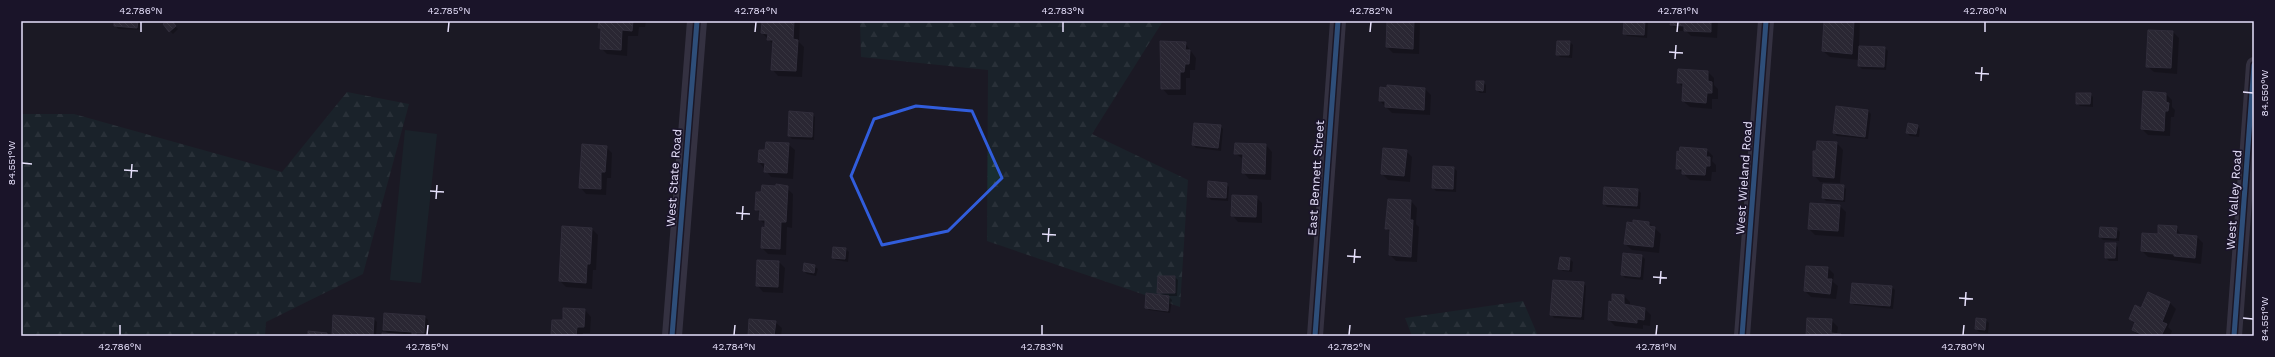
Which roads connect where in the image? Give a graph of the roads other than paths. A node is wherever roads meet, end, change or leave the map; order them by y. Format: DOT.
graph roads {
  1 [pos="696,21"];
  2 [pos="1338,21"];
  3 [pos="1766,21"];
  4 [pos="2254,65"];
  5 [pos="672,336"];
  6 [pos="1315,336"];
  7 [pos="1742,336"];
  8 [pos="2234,336"];
  1 -- 5 [label="street, West State Road"];
  2 -- 6 [label="street, East Bennett Street"];
  3 -- 7 [label="street, West Wieland Road"];
  4 -- 8 [label="street, West Valley Road"];
}
